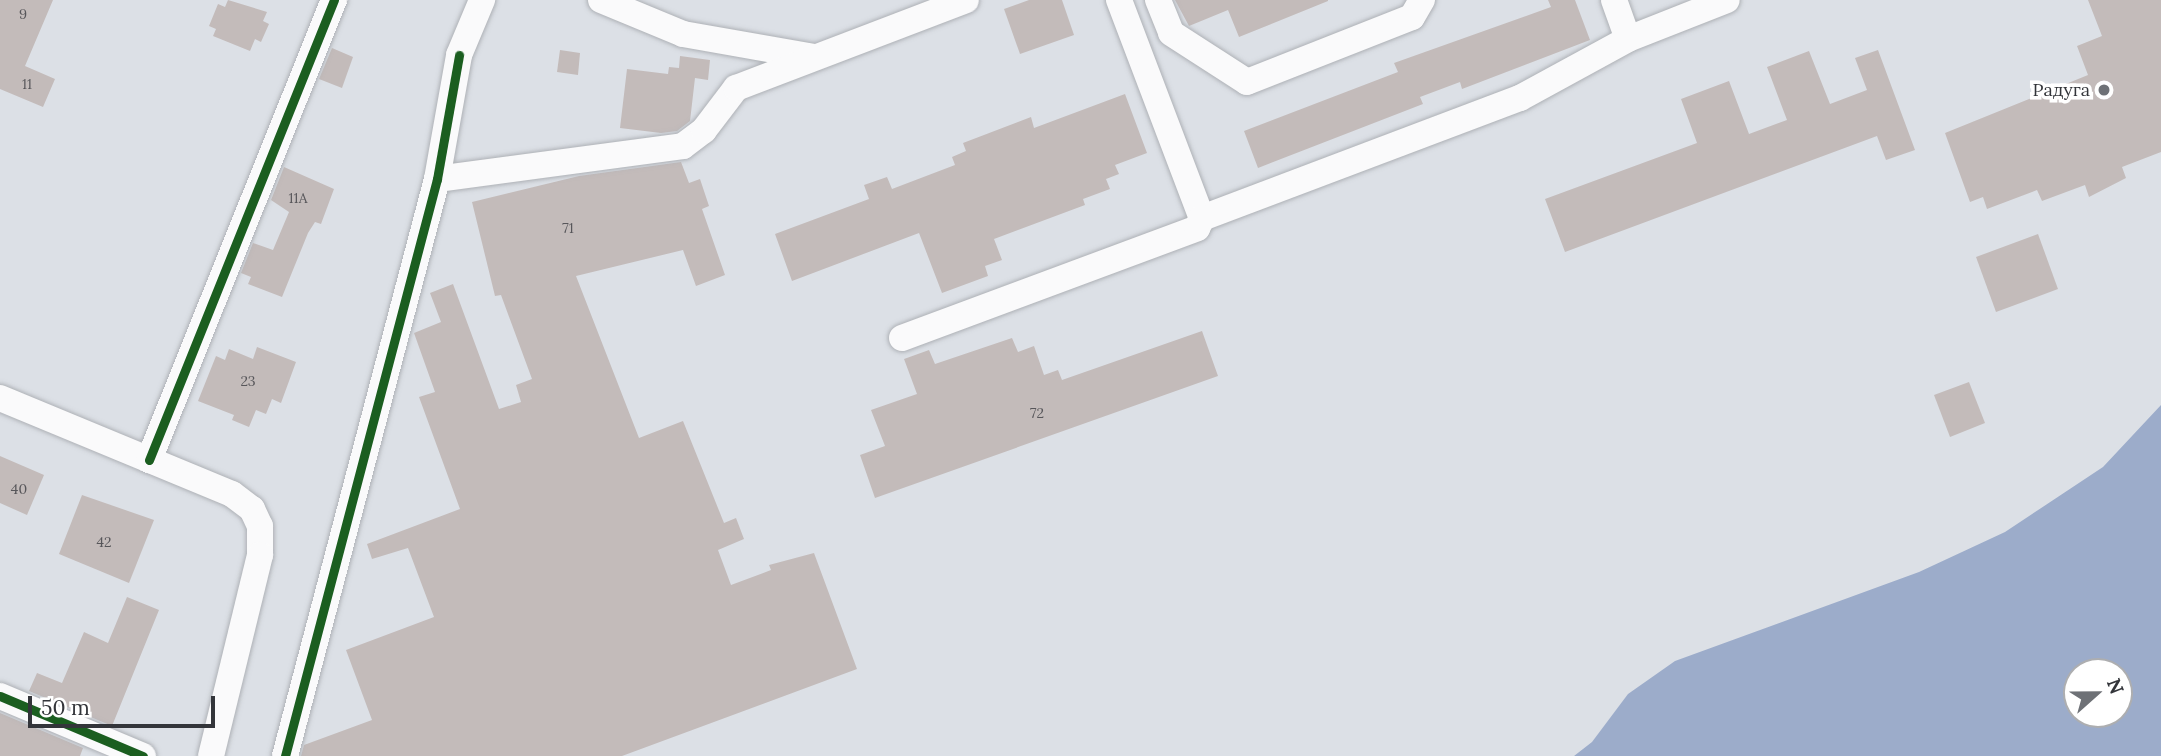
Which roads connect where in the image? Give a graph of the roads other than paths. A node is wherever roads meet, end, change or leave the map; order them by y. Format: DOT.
graph roads {
  1 [pos="334,0"];
  2 [pos="482,0"];
  3 [pos="601,0"];
  4 [pos="966,0"];
  5 [pos="1119,0"];
  6 [pos="1158,0"];
  7 [pos="1422,0"];
  8 [pos="1614,0"];
  9 [pos="1727,0"];
  10 [pos="1629,39"];
  11 [pos="813,57"];
  12 [pos="437,179"];
  13 [pos="1202,218"];
  14 [pos="902,338"];
  15 [pos="0,398"];
  16 [pos="149,460"];
  17 [pos="0,696"];
  18 [pos="143,756"];
  19 [pos="211,756"];
  20 [pos="285,756"];
  1 -- 16 [label="street"];
  2 -- 12 [label="street"];
  3 -- 11 [label="street"];
  4 -- 11 [label="street"];
  5 -- 13 [label="street"];
  6 -- 7 [label="street"];
  8 -- 10 [label="street"];
  9 -- 10 [label="street"];
  10 -- 13 [label="street"];
  11 -- 12 [label="street"];
  12 -- 20 [label="street"];
  13 -- 14 [label="street"];
  15 -- 16 [label="street"];
  16 -- 19 [label="street"];
  17 -- 18 [label="street"];
}
